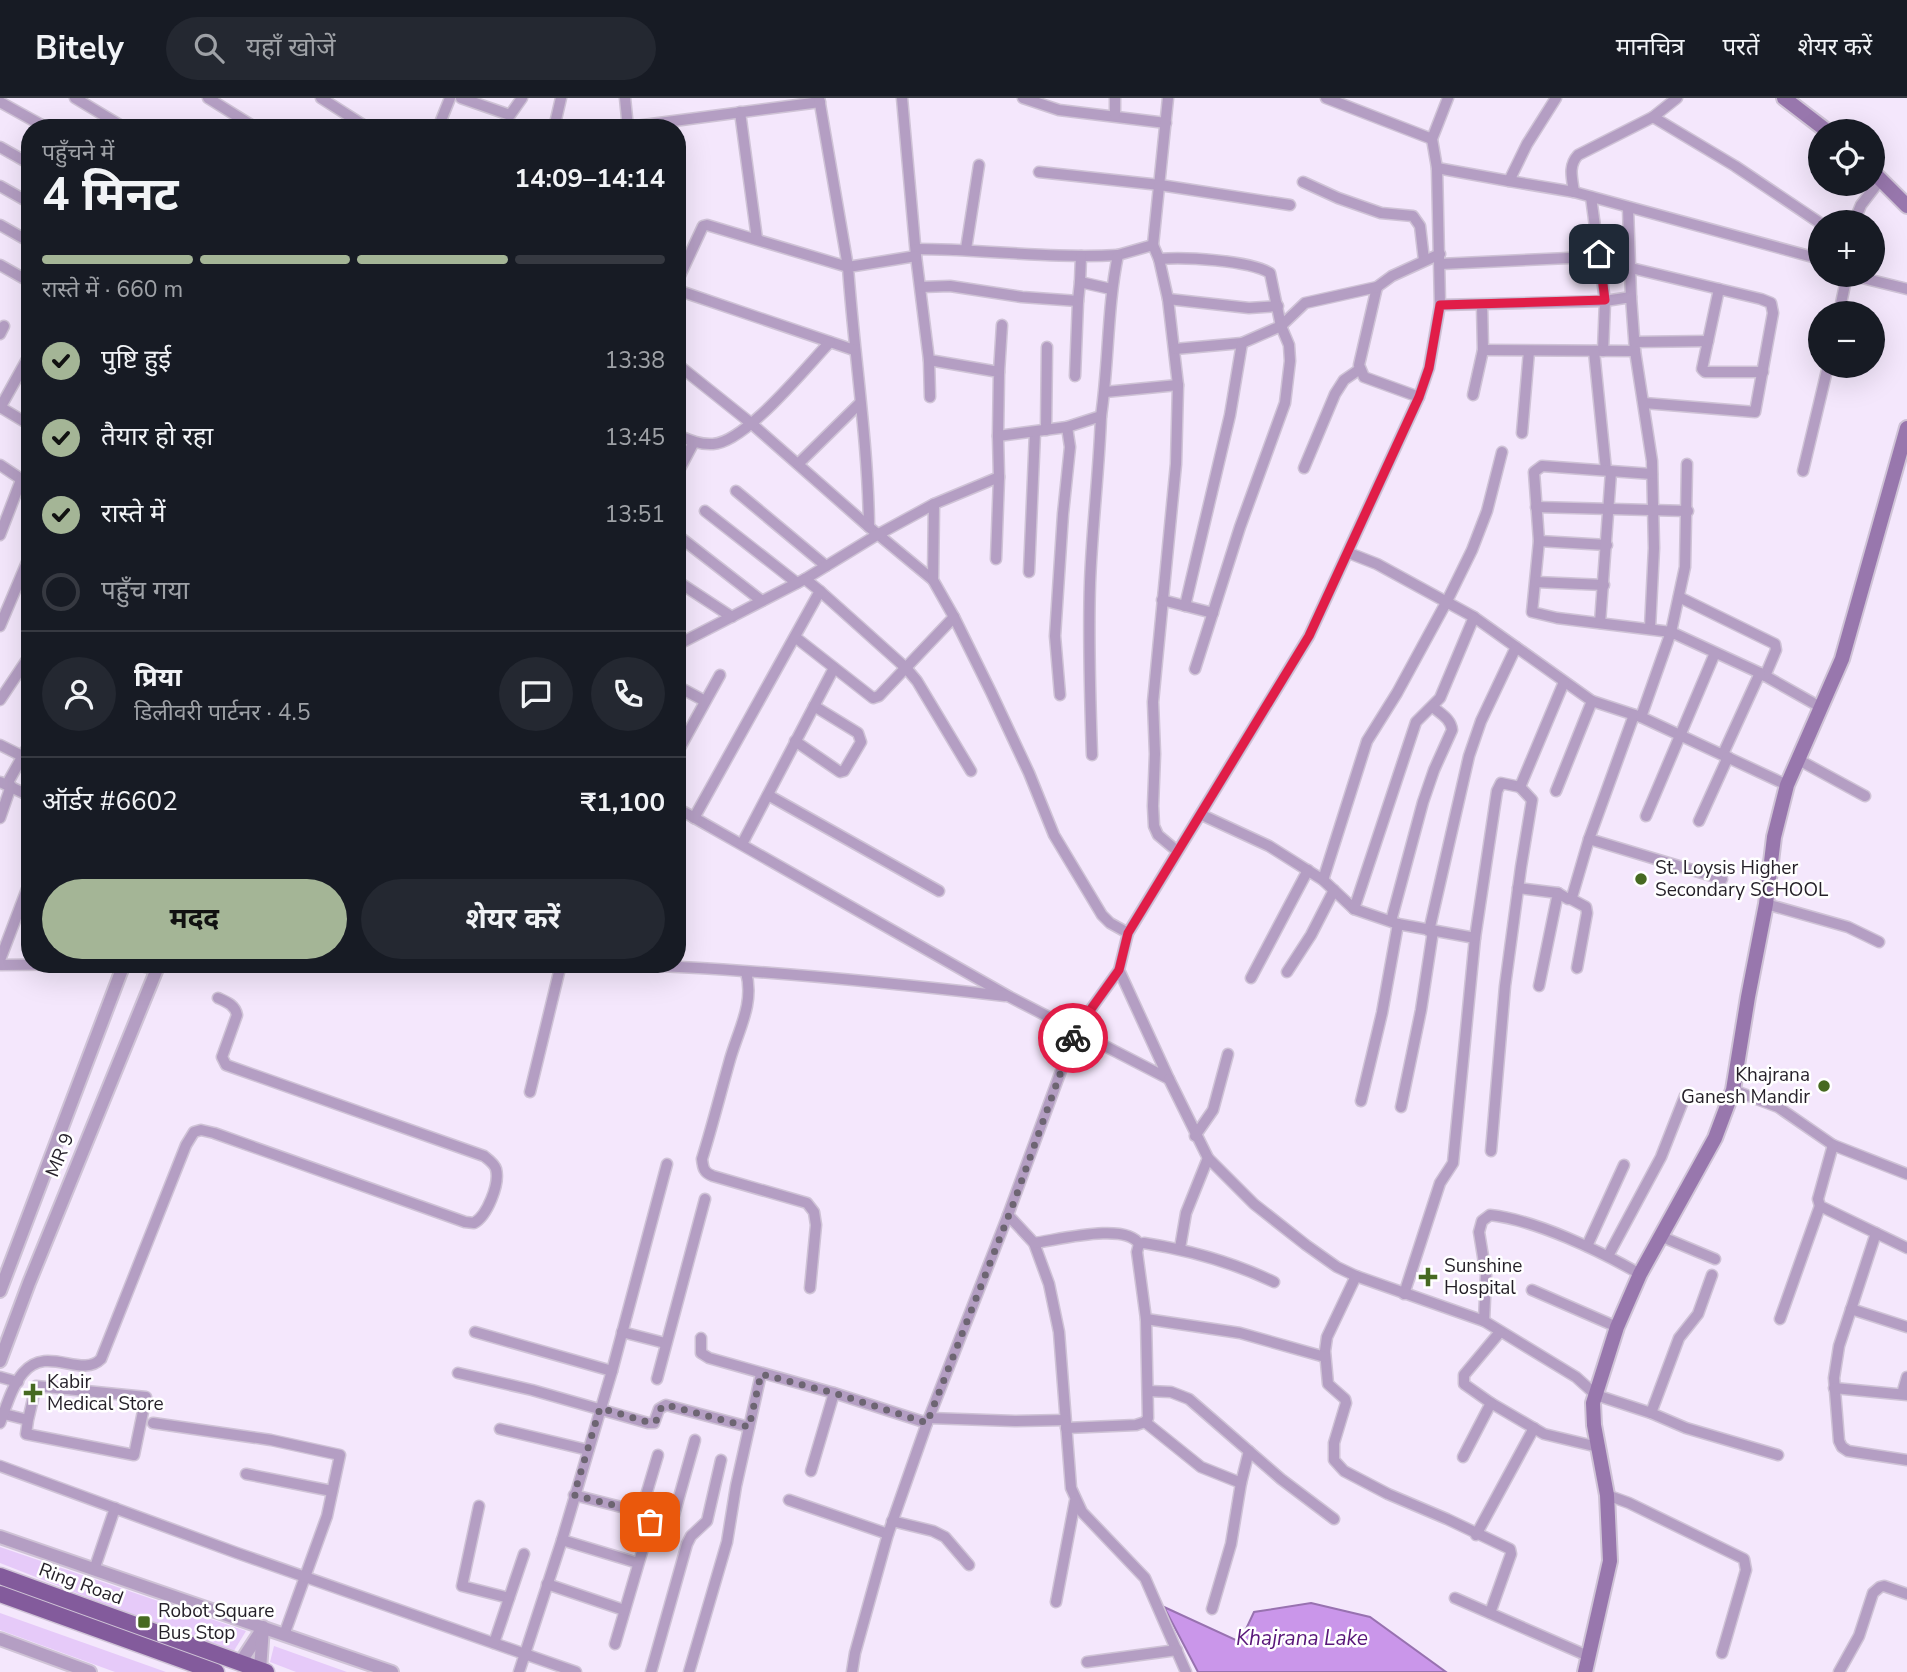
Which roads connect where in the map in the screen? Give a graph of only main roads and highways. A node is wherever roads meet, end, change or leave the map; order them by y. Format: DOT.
graph roads {
  1 [pos="1790,100"];
  2 [pos="1813,119"];
  3 [pos="1885,183"];
  4 [pos="1907,206"];
  5 [pos="1907,428"];
  6 [pos="0,1576"];
  7 [pos="0,1594"];
  8 [pos="263,1671"];
  9 [pos="216,1672"];
  10 [pos="1585,1672"];
  1 -- 2 [label="main road"];
  3 -- 4 [label="main road"];
  5 -- 10 [label="main road"];
  6 -- 8 [label="main road, Ring Road"];
  7 -- 9 [label="main road, Ring Road"];
}
